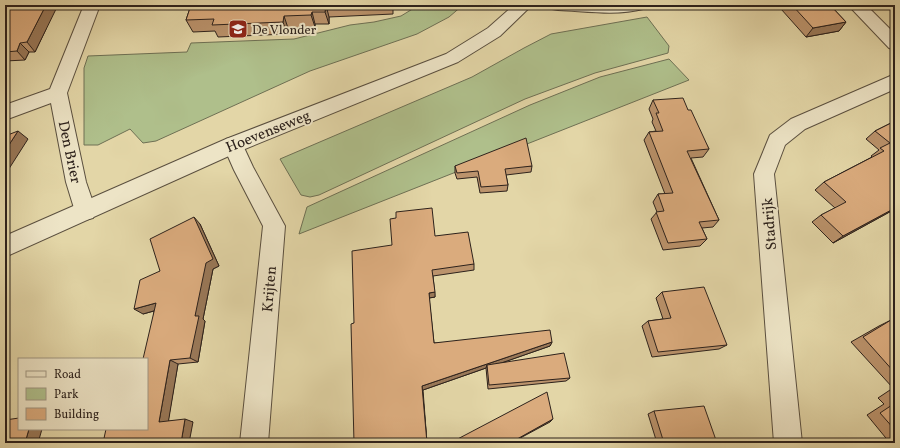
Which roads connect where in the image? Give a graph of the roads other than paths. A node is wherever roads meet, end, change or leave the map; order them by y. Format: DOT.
graph roads {
  1 [pos="92,5"];
  2 [pos="524,5"];
  3 [pos="558,5"];
  4 [pos="637,5"];
  5 [pos="856,5"];
  6 [pos="895,44"];
  7 [pos="895,81"];
  8 [pos="58,93"];
  9 [pos="5,113"];
  10 [pos="233,145"];
  11 [pos="84,211"];
  12 [pos="5,247"];
  13 [pos="254,443"];
  14 [pos="788,443"];
  1 -- 8 [label="street"];
  2 -- 10 [label="street, Hoevenseweg"];
  3 -- 4 [label="street"];
  5 -- 6 [label="street"];
  7 -- 14 [label="street, Stadrijk"];
  8 -- 9 [label="street"];
  8 -- 11 [label="street, Den Brier"];
  10 -- 11 [label="street, Hoevenseweg"];
  10 -- 13 [label="street, Krijten"];
  11 -- 12 [label="street, Hoevenseweg"];
}
